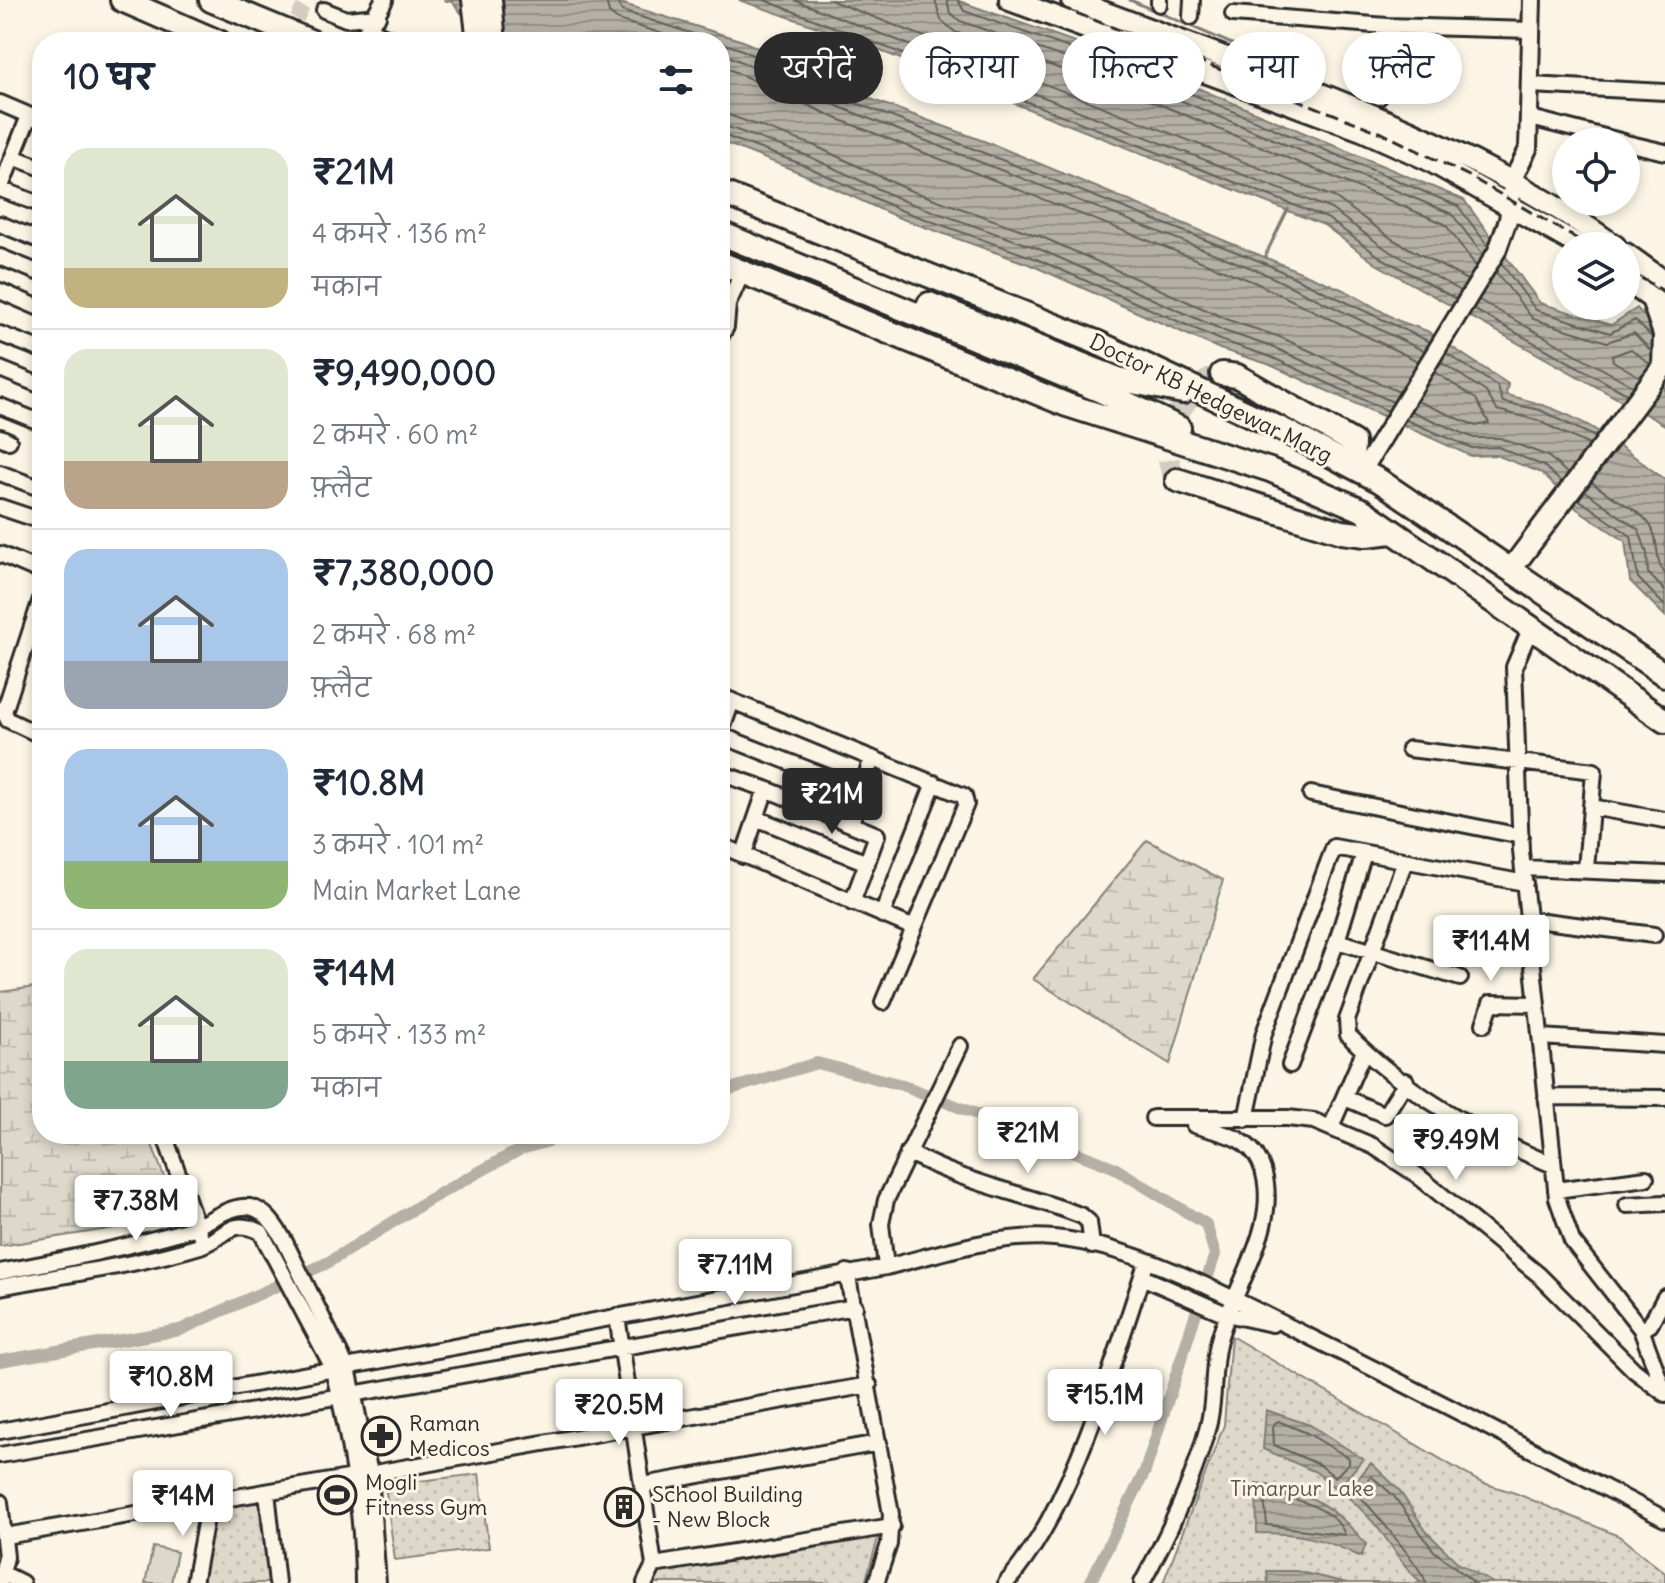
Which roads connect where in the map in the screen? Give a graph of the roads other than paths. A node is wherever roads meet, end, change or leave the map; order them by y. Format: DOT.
graph roads {
  1 [pos="122,0"];
  2 [pos="211,0"];
  3 [pos="474,0"];
  4 [pos="490,0"];
  5 [pos="1010,0"];
  6 [pos="1192,0"];
  7 [pos="1250,0"];
  8 [pos="1532,0"];
  9 [pos="1086,3"];
  10 [pos="324,10"];
  11 [pos="1233,14"];
  12 [pos="1249,16"];
  13 [pos="1191,17"];
  14 [pos="373,22"];
  15 [pos="1387,26"];
  16 [pos="1532,30"];
  17 [pos="196,32"];
  18 [pos="288,32"];
  19 [pos="478,32"];
  20 [pos="493,32"];
  21 [pos="1386,32"];
  22 [pos="1531,85"];
  23 [pos="1665,92"];
  24 [pos="0,103"];
  25 [pos="32,116"];
  26 [pos="1531,118"];
  27 [pos="32,125"];
  28 [pos="1570,128"];
  29 [pos="1640,146"];
  30 [pos="1665,152"];
  31 [pos="13,157"];
  32 [pos="32,164"];
  33 [pos="1513,179"];
  34 [pos="0,189"];
  35 [pos="730,198"];
  36 [pos="32,201"];
  37 [pos="1510,203"];
  38 [pos="0,224"];
  39 [pos="730,225"];
  40 [pos="1557,232"];
  41 [pos="1594,232"];
  42 [pos="32,237"];
  43 [pos="730,237"];
  44 [pos="0,257"];
  45 [pos="1640,264"];
  46 [pos="730,268"];
  47 [pos="32,270"];
  48 [pos="742,273"];
  49 [pos="1665,282"];
  50 [pos="1640,290"];
  51 [pos="0,291"];
  52 [pos="730,296"];
  53 [pos="1659,304"];
  54 [pos="32,305"];
  55 [pos="0,334"];
  56 [pos="32,346"];
  57 [pos="0,369"];
  58 [pos="1072,370"];
  59 [pos="1661,371"];
  60 [pos="1222,374"];
  61 [pos="32,382"];
  62 [pos="1218,400"];
  63 [pos="0,406"];
  64 [pos="32,419"];
  65 [pos="1357,469"];
  66 [pos="1270,470"];
  67 [pos="0,473"];
  68 [pos="1177,480"];
  69 [pos="32,485"];
  70 [pos="0,507"];
  71 [pos="32,518"];
  72 [pos="1392,532"];
  73 [pos="0,554"];
  74 [pos="32,568"];
  75 [pos="1512,568"];
  76 [pos="32,627"];
  77 [pos="1531,627"];
  78 [pos="1665,675"];
  79 [pos="730,701"];
  80 [pos="1665,721"];
  81 [pos="32,731"];
  82 [pos="730,739"];
  83 [pos="1409,749"];
  84 [pos="872,758"];
  85 [pos="1518,763"];
  86 [pos="730,776"];
  87 [pos="934,783"];
  88 [pos="766,789"];
  89 [pos="861,790"];
  90 [pos="1311,794"];
  91 [pos="1591,807"];
  92 [pos="756,818"];
  93 [pos="1665,820"];
  94 [pos="851,823"];
  95 [pos="1521,836"];
  96 [pos="730,850"];
  97 [pos="1364,853"];
  98 [pos="743,856"];
  99 [pos="1405,861"];
  100 [pos="867,863"];
  101 [pos="1586,869"];
  102 [pos="1665,874"];
  103 [pos="1524,875"];
  104 [pos="852,903"];
  105 [pos="882,915"];
  106 [pos="1528,919"];
  107 [pos="914,928"];
  108 [pos="1654,935"];
  109 [pos="1337,941"];
  110 [pos="1373,953"];
  111 [pos="1460,978"];
  112 [pos="883,1002"];
  113 [pos="1537,1004"];
  114 [pos="1484,1024"];
  115 [pos="1541,1037"];
  116 [pos="1665,1045"];
  117 [pos="960,1046"];
  118 [pos="1364,1051"];
  119 [pos="1290,1065"];
  120 [pos="1406,1081"];
  121 [pos="1546,1097"];
  122 [pos="1345,1098"];
  123 [pos="1665,1098"];
  124 [pos="1153,1118"];
  125 [pos="1183,1119"];
  126 [pos="1246,1119"];
  127 [pos="1331,1127"];
  128 [pos="168,1144"];
  129 [pos="910,1148"];
  130 [pos="1553,1165"];
  131 [pos="1646,1178"];
  132 [pos="1556,1190"];
  133 [pos="1665,1203"];
  134 [pos="1627,1205"];
  135 [pos="273,1222"];
  136 [pos="197,1228"];
  137 [pos="263,1237"];
  138 [pos="204,1245"];
  139 [pos="1092,1246"];
  140 [pos="1147,1261"];
  141 [pos="886,1267"];
  142 [pos="0,1272"];
  143 [pos="847,1272"];
  144 [pos="1142,1277"];
  145 [pos="0,1287"];
  146 [pos="1665,1297"];
  147 [pos="1233,1299"];
  148 [pos="855,1307"];
  149 [pos="312,1309"];
  150 [pos="1222,1312"];
  151 [pos="617,1316"];
  152 [pos="1284,1324"];
  153 [pos="1652,1326"];
  154 [pos="621,1345"];
  155 [pos="341,1369"];
  156 [pos="1662,1378"];
  157 [pos="869,1385"];
  158 [pos="347,1394"];
  159 [pos="1665,1394"];
  160 [pos="635,1428"];
  161 [pos="0,1431"];
  162 [pos="879,1443"];
  163 [pos="0,1455"];
  164 [pos="361,1475"];
  165 [pos="643,1485"];
  166 [pos="267,1492"];
  167 [pos="0,1502"];
  168 [pos="209,1502"];
  169 [pos="1665,1519"];
  170 [pos="892,1526"];
  171 [pos="5,1536"];
  172 [pos="654,1565"];
  173 [pos="2,1578"];
  174 [pos="22,1583"];
  175 [pos="194,1583"];
  176 [pos="277,1583"];
  177 [pos="364,1583"];
  178 [pos="377,1583"];
  179 [pos="645,1583"];
  180 [pos="876,1583"];
  181 [pos="1006,1583"];
  182 [pos="1142,1583"];
  1 -- 17 [label="highway"];
  2 -- 18 [label="highway"];
  3 -- 19 [label="highway"];
  4 -- 20 [label="highway"];
  5 -- 37 [label="main road"];
  6 -- 13 [label="street"];
  7 -- 12 [label="street"];
  8 -- 16 [label="street"];
  9 -- 33 [label="main road"];
  10 -- 14 [label="street"];
  11 -- 12 [label="street"];
  12 -- 15 [label="street"];
  15 -- 16 [label="street"];
  15 -- 21 [label="street"];
  16 -- 22 [label="street"];
  22 -- 23 [label="street"];
  22 -- 26 [label="street"];
  24 -- 25 [label="street"];
  26 -- 28 [label="street"];
  26 -- 33 [label="street"];
  27 -- 31 [label="street"];
  29 -- 30 [label="street"];
  31 -- 32 [label="street"];
  31 -- 34 [label="street"];
  33 -- 37 [label="street"];
  33 -- 41 [label="main road"];
  34 -- 36 [label="street"];
  35 -- 62 [label="highway, Doctor KB Hedgewar Marg"];
  37 -- 40 [label="main road"];
  37 -- 65 [label="street"];
  38 -- 42 [label="street"];
  39 -- 58 [label="highway"];
  43 -- 58 [label="highway"];
  44 -- 47 [label="street"];
  45 -- 49 [label="main road"];
  46 -- 48 [label="highway, Doctor KB Hedgewar Marg"];
  48 -- 52 [label="street"];
  48 -- 66 [label="highway, Doctor KB Hedgewar Marg"];
  50 -- 53 [label="main road"];
  51 -- 54 [label="street"];
  53 -- 59 [label="main road"];
  55 -- 56 [label="street"];
  57 -- 61 [label="street"];
  58 -- 62 [label="highway"];
  58 -- 66 [label="highway"];
  59 -- 75 [label="main road"];
  60 -- 65 [label="highway"];
  62 -- 65 [label="highway, Doctor KB Hedgewar Marg"];
  63 -- 64 [label="street"];
  65 -- 75 [label="highway, Doctor KB Hedgewar Marg"];
  66 -- 72 [label="highway, Doctor KB Hedgewar Marg"];
  67 -- 69 [label="street"];
  68 -- 72 [label="highway"];
  70 -- 71 [label="street"];
  72 -- 77 [label="highway, Doctor KB Hedgewar Marg"];
  73 -- 74 [label="street"];
  75 -- 78 [label="highway, Doctor KB Hedgewar Marg"];
  76 -- 81 [label="street"];
  77 -- 80 [label="highway, Doctor KB Hedgewar Marg"];
  77 -- 85 [label="street"];
  79 -- 84 [label="street"];
  82 -- 89 [label="street"];
  83 -- 85 [label="street"];
  84 -- 87 [label="street"];
  84 -- 89 [label="street"];
  85 -- 91 [label="street"];
  85 -- 95 [label="street"];
  86 -- 88 [label="street"];
  87 -- 105 [label="street"];
  87 -- 107 [label="street"];
  88 -- 92 [label="street"];
  88 -- 94 [label="street"];
  89 -- 94 [label="street"];
  90 -- 95 [label="street"];
  91 -- 93 [label="street"];
  91 -- 101 [label="street"];
  92 -- 98 [label="street"];
  92 -- 100 [label="street"];
  94 -- 100 [label="street"];
  95 -- 103 [label="street"];
  96 -- 98 [label="street"];
  97 -- 99 [label="street"];
  97 -- 109 [label="street"];
  97 -- 126 [label="street"];
  98 -- 104 [label="street"];
  99 -- 103 [label="street"];
  99 -- 110 [label="street"];
  100 -- 104 [label="street"];
  101 -- 102 [label="street"];
  101 -- 103 [label="street"];
  103 -- 106 [label="street"];
  104 -- 105 [label="street"];
  105 -- 107 [label="street"];
  106 -- 108 [label="street"];
  106 -- 113 [label="street"];
  107 -- 112 [label="street"];
  109 -- 110 [label="street"];
  109 -- 119 [label="street"];
  110 -- 111 [label="street"];
  110 -- 118 [label="street"];
  113 -- 114 [label="street"];
  113 -- 115 [label="street"];
  115 -- 116 [label="street"];
  115 -- 121 [label="street"];
  117 -- 129 [label="street"];
  118 -- 120 [label="street"];
  118 -- 122 [label="street"];
  120 -- 122 [label="street"];
  120 -- 130 [label="street"];
  121 -- 123 [label="street"];
  121 -- 130 [label="street"];
  122 -- 127 [label="street"];
  124 -- 125 [label="street"];
  125 -- 126 [label="street"];
  125 -- 147 [label="street"];
  126 -- 127 [label="street"];
  127 -- 159 [label="street"];
  128 -- 136 [label="street"];
  129 -- 139 [label="street"];
  129 -- 141 [label="street"];
  130 -- 132 [label="street"];
  131 -- 132 [label="street"];
  132 -- 153 [label="street"];
  133 -- 134 [label="street"];
  135 -- 136 [label="street"];
  135 -- 137 [label="street"];
  135 -- 149 [label="street"];
  136 -- 138 [label="street"];
  136 -- 142 [label="street"];
  137 -- 138 [label="street"];
  137 -- 149 [label="street"];
  138 -- 145 [label="street"];
  139 -- 140 [label="street"];
  139 -- 141 [label="street"];
  140 -- 144 [label="street"];
  140 -- 147 [label="street"];
  141 -- 143 [label="street"];
  143 -- 148 [label="street"];
  143 -- 151 [label="street"];
  144 -- 150 [label="street"];
  144 -- 181 [label="street"];
  146 -- 153 [label="street"];
  147 -- 150 [label="street"];
  147 -- 152 [label="street"];
  148 -- 154 [label="street"];
  148 -- 157 [label="street"];
  149 -- 155 [label="street"];
  150 -- 152 [label="street"];
  150 -- 182 [label="street"];
  151 -- 154 [label="street"];
  151 -- 155 [label="street"];
  152 -- 169 [label="street"];
  153 -- 156 [label="street"];
  154 -- 158 [label="street"];
  154 -- 160 [label="street"];
  155 -- 158 [label="street"];
  155 -- 161 [label="street"];
  156 -- 159 [label="street"];
  157 -- 160 [label="street"];
  157 -- 162 [label="street"];
  158 -- 163 [label="street"];
  158 -- 164 [label="street"];
  160 -- 164 [label="street"];
  160 -- 165 [label="street"];
  162 -- 165 [label="street"];
  162 -- 170 [label="street"];
  164 -- 166 [label="street"];
  164 -- 177 [label="street"];
  164 -- 178 [label="street"];
  165 -- 172 [label="street"];
  166 -- 168 [label="street"];
  166 -- 176 [label="street"];
  167 -- 171 [label="street"];
  168 -- 171 [label="street"];
  168 -- 175 [label="street"];
  170 -- 172 [label="street"];
  170 -- 180 [label="street"];
  171 -- 173 [label="street"];
  172 -- 179 [label="street"];
  173 -- 174 [label="street"];
}
